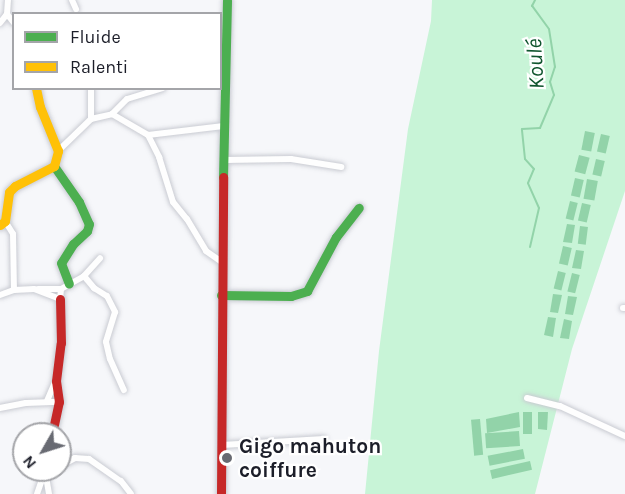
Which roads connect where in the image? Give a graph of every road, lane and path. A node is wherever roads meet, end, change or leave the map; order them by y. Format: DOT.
graph roads {
  1 [pos="8,0"];
  2 [pos="72,0"];
  3 [pos="227,0"];
  4 [pos="76,9"];
  5 [pos="7,14"];
  6 [pos="12,20"];
  7 [pos="0,23"];
  8 [pos="223,56"];
  9 [pos="36,90"];
  10 [pos="91,90"];
  11 [pos="156,90"];
  12 [pos="112,114"];
  13 [pos="91,119"];
  14 [pos="223,126"];
  15 [pos="148,135"];
  16 [pos="58,151"];
  17 [pos="224,160"];
  18 [pos="54,166"];
  19 [pos="341,167"];
  20 [pos="359,208"];
  21 [pos="2,223"];
  22 [pos="100,258"];
  23 [pos="224,263"];
  24 [pos="84,276"];
  25 [pos="14,290"];
  26 [pos="64,291"];
  27 [pos="0,295"];
  28 [pos="221,295"];
  29 [pos="56,381"];
  30 [pos="124,390"];
  31 [pos="527,398"];
  32 [pos="47,401"];
  33 [pos="59,402"];
  34 [pos="0,408"];
  35 [pos="55,422"];
  36 [pos="625,435"];
  37 [pos="324,439"];
  38 [pos="222,445"];
  39 [pos="72,460"];
  40 [pos="131,494"];
  41 [pos="221,494"];
  1 -- 5 [label="street"];
  2 -- 4 [label="street"];
  3 -- 8 [label="street"];
  5 -- 6 [label="street"];
  5 -- 7 [label="street"];
  8 -- 14 [label="street"];
  9 -- 16 [label="street"];
  10 -- 13 [label="street"];
  11 -- 12 [label="street"];
  12 -- 13 [label="street"];
  12 -- 15 [label="street"];
  13 -- 16 [label="street"];
  14 -- 15 [label="street"];
  14 -- 17 [label="street"];
  15 -- 23 [label="street"];
  16 -- 18 [label="street"];
  17 -- 19 [label="street"];
  17 -- 23 [label="street"];
  18 -- 21 [label="street"];
  18 -- 26 [label="street"];
  20 -- 28 [label="street"];
  21 -- 25 [label="street"];
  22 -- 24 [label="street"];
  23 -- 28 [label="street"];
  24 -- 26 [label="street"];
  24 -- 30 [label="street"];
  25 -- 26 [label="street"];
  25 -- 27 [label="street"];
  26 -- 29 [label="street"];
  28 -- 38 [label="street"];
  29 -- 32 [label="street"];
  29 -- 33 [label="street"];
  31 -- 36 [label="street"];
  32 -- 33 [label="street"];
  32 -- 34 [label="street"];
  33 -- 35 [label="street"];
  37 -- 38 [label="street"];
  38 -- 41 [label="street"];
  39 -- 40 [label="street"];
}
